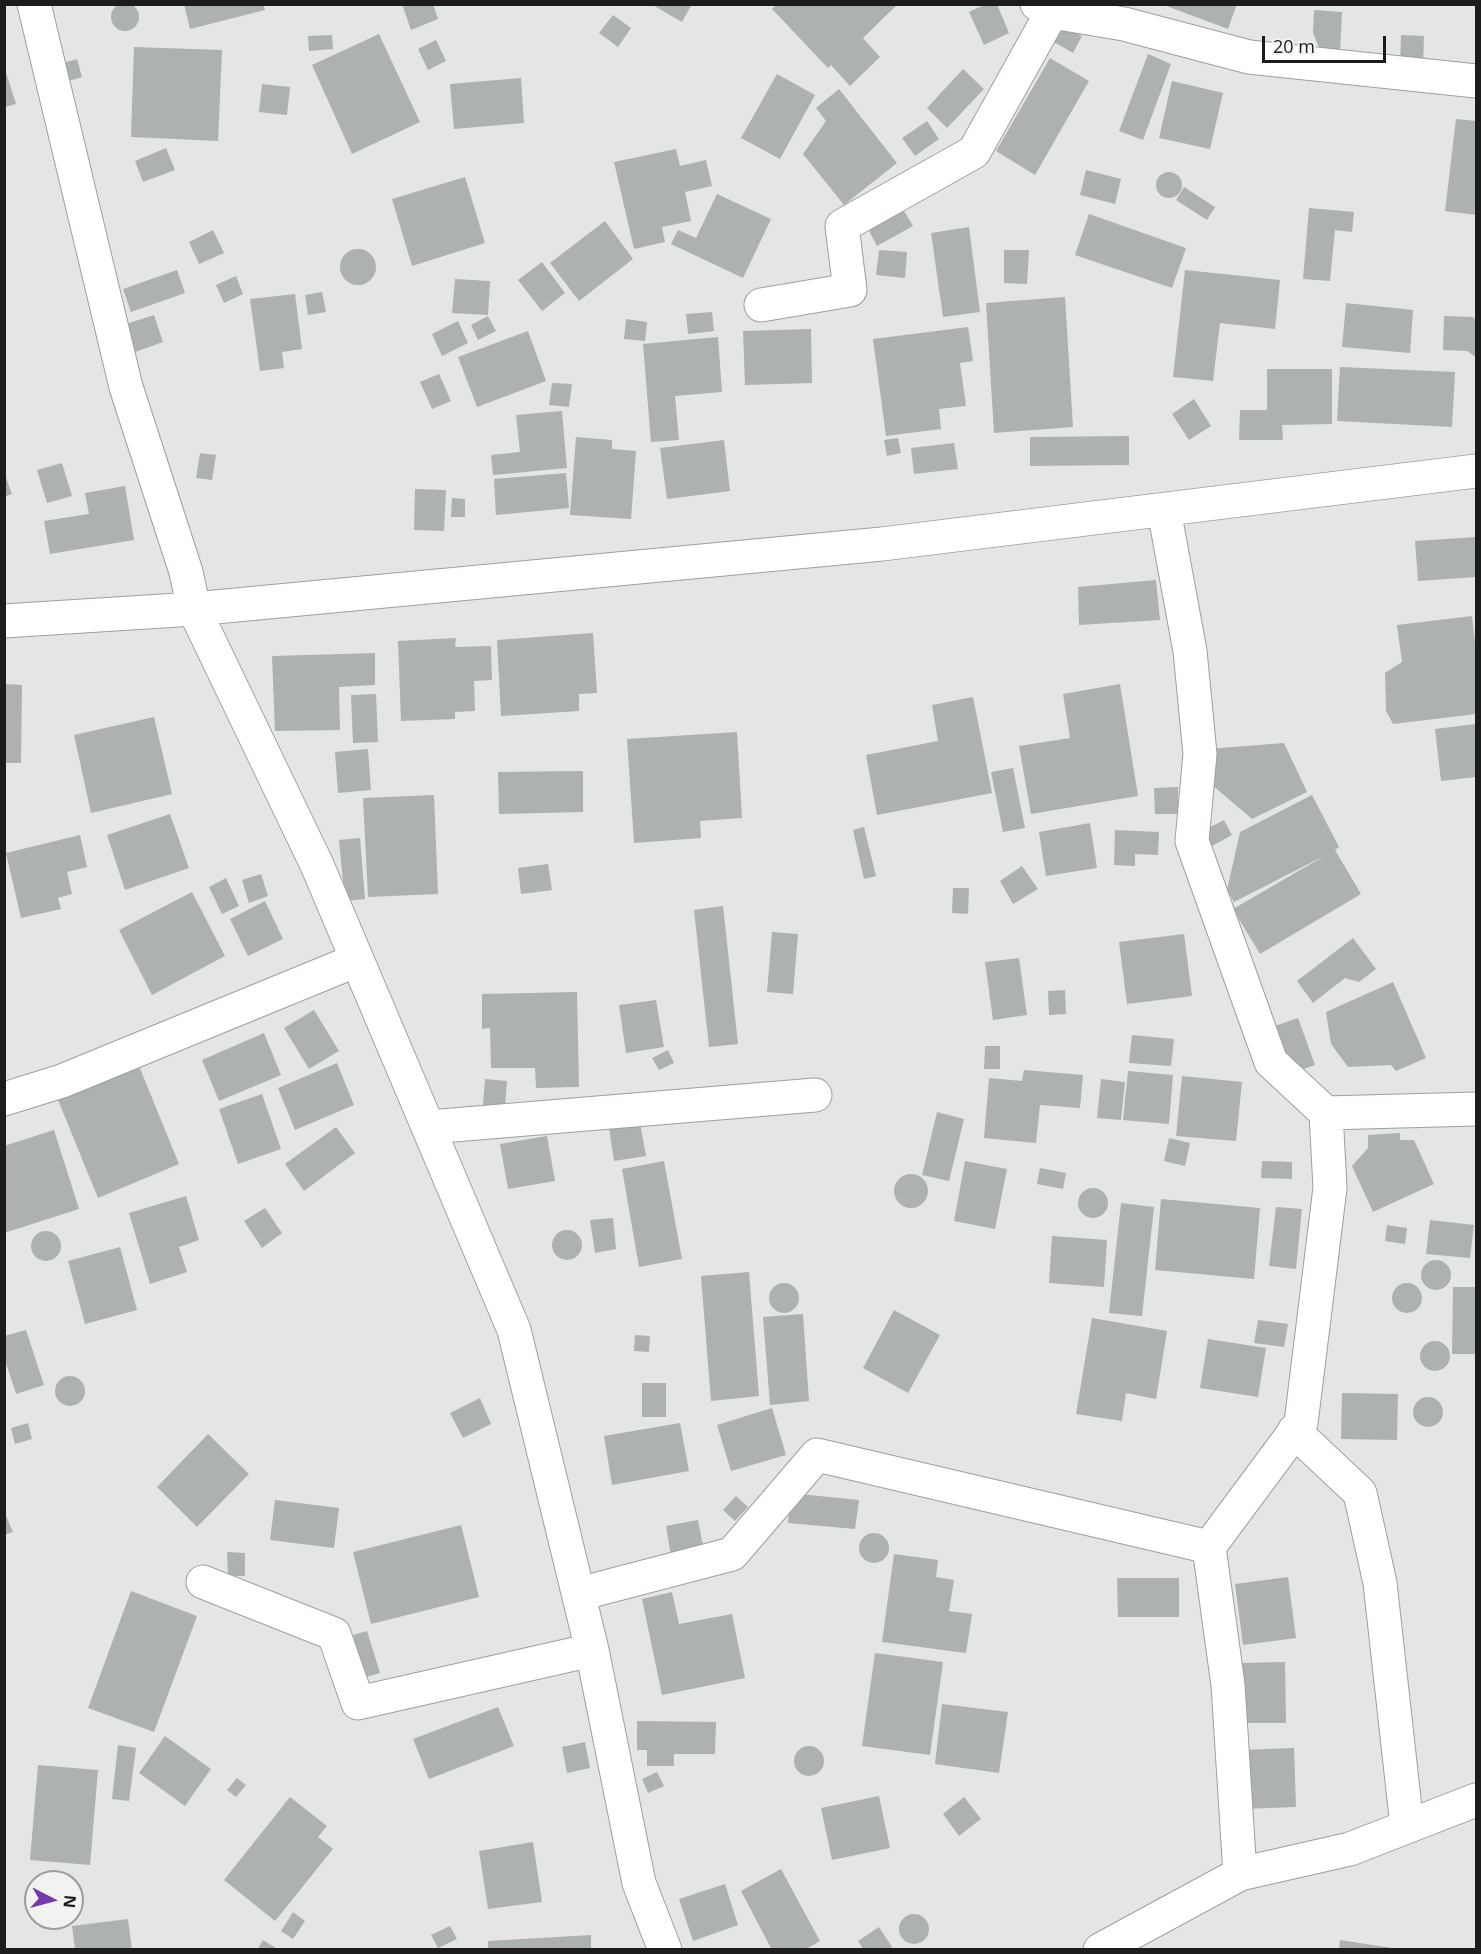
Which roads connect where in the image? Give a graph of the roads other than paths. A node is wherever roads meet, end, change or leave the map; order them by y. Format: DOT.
graph roads {
  1 [pos="34,4"];
  2 [pos="1044,8"];
  3 [pos="1476,81"];
  4 [pos="761,305"];
  5 [pos="1476,471"];
  6 [pos="1164,510"];
  7 [pos="194,609"];
  8 [pos="4,621"];
  9 [pos="357,960"];
  10 [pos="815,1095"];
  11 [pos="4,1099"];
  12 [pos="1476,1109"];
  13 [pos="1326,1113"];
  14 [pos="429,1127"];
  15 [pos="1294,1431"];
  16 [pos="1209,1547"];
  17 [pos="203,1582"];
  18 [pos="579,1594"];
  19 [pos="592,1650"];
  20 [pos="1476,1800"];
  21 [pos="1407,1826"];
  22 [pos="1240,1874"];
  23 [pos="665,1950"];
  24 [pos="1100,1950"];
  1 -- 7 [label="street"];
  2 -- 3 [label="street"];
  2 -- 4 [label="street"];
  5 -- 6 [label="street"];
  6 -- 7 [label="street"];
  6 -- 13 [label="street"];
  7 -- 8 [label="street"];
  7 -- 9 [label="street"];
  9 -- 11 [label="street"];
  9 -- 14 [label="street"];
  10 -- 14 [label="street"];
  12 -- 13 [label="street"];
  13 -- 15 [label="street"];
  14 -- 18 [label="street"];
  15 -- 16 [label="street"];
  15 -- 21 [label="street"];
  16 -- 18 [label="street"];
  16 -- 22 [label="street"];
  17 -- 19 [label="street"];
  18 -- 19 [label="street"];
  19 -- 23 [label="street"];
  20 -- 21 [label="street"];
  21 -- 22 [label="street"];
  22 -- 24 [label="street"];
}
